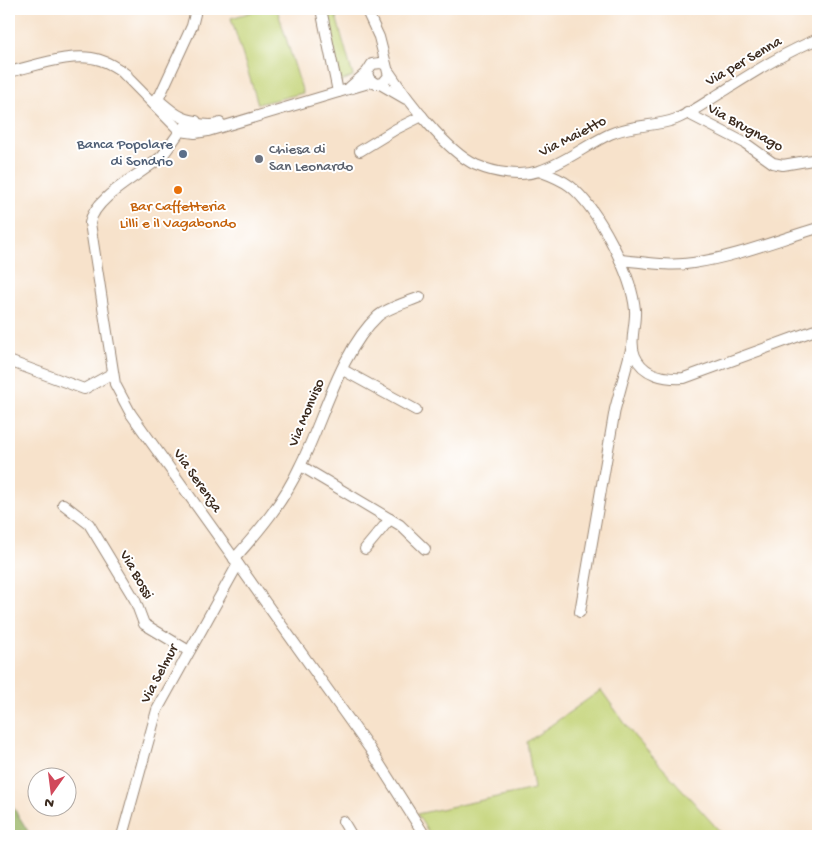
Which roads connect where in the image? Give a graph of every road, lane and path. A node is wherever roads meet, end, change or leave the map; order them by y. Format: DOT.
graph roads {
  1 [pos="195,9"];
  2 [pos="321,9"];
  3 [pos="366,9"];
  4 [pos="818,40"];
  5 [pos="380,41"];
  6 [pos="370,68"];
  7 [pos="387,68"];
  8 [pos="9,72"];
  9 [pos="376,83"];
  10 [pos="343,90"];
  11 [pos="407,99"];
  12 [pos="157,102"];
  13 [pos="688,113"];
  14 [pos="422,116"];
  15 [pos="238,122"];
  16 [pos="220,123"];
  17 [pos="180,131"];
  18 [pos="360,151"];
  19 [pos="818,159"];
  20 [pos="539,171"];
  21 [pos="818,228"];
  22 [pos="620,260"];
  23 [pos="420,297"];
  24 [pos="818,329"];
  25 [pos="633,344"];
  26 [pos="9,361"];
  27 [pos="342,370"];
  28 [pos="113,373"];
  29 [pos="416,410"];
  30 [pos="301,466"];
  31 [pos="64,504"];
  32 [pos="390,520"];
  33 [pos="365,549"];
  34 [pos="426,549"];
  35 [pos="236,562"];
  36 [pos="580,612"];
  37 [pos="189,650"];
  38 [pos="343,820"];
  39 [pos="122,836"];
  40 [pos="352,836"];
  41 [pos="425,836"];
  1 -- 12 [label="street"];
  2 -- 10 [label="street"];
  3 -- 5 [label="street, Via Maietto"];
  4 -- 13 [label="street, Via per Senna"];
  5 -- 6 [label="street"];
  5 -- 7 [label="street, Via Maietto"];
  6 -- 7 [label="street"];
  6 -- 9 [label="street"];
  6 -- 10 [label="street"];
  7 -- 9 [label="street"];
  7 -- 11 [label="street, Via Maietto"];
  8 -- 12 [label="street"];
  9 -- 10 [label="street"];
  9 -- 11 [label="street, Via Maietto"];
  10 -- 15 [label="street"];
  11 -- 14 [label="street, Via Maietto"];
  12 -- 16 [label="street"];
  12 -- 17 [label="street"];
  13 -- 19 [label="street, Via Brugnago"];
  13 -- 20 [label="street, Via Maietto"];
  14 -- 18 [label="street"];
  14 -- 20 [label="street, Via Maietto"];
  15 -- 16 [label="street"];
  15 -- 17 [label="street"];
  16 -- 17 [label="street"];
  17 -- 28 [label="street, Via Serenza"];
  20 -- 22 [label="street"];
  21 -- 22 [label="street"];
  22 -- 25 [label="street"];
  23 -- 27 [label="street, Via Monviso"];
  24 -- 25 [label="street"];
  25 -- 36 [label="street"];
  26 -- 28 [label="street"];
  27 -- 29 [label="street"];
  27 -- 30 [label="street, Via Monviso"];
  28 -- 35 [label="street, Via Serenza"];
  30 -- 32 [label="street"];
  30 -- 35 [label="street, Via Monviso"];
  31 -- 37 [label="street, Via Bossi"];
  32 -- 33 [label="street"];
  32 -- 34 [label="street"];
  35 -- 37 [label="street, Via Selmur"];
  35 -- 41 [label="street, Via Serenza"];
  37 -- 39 [label="street, Via Selmur"];
  38 -- 40 [label="street"];
}
